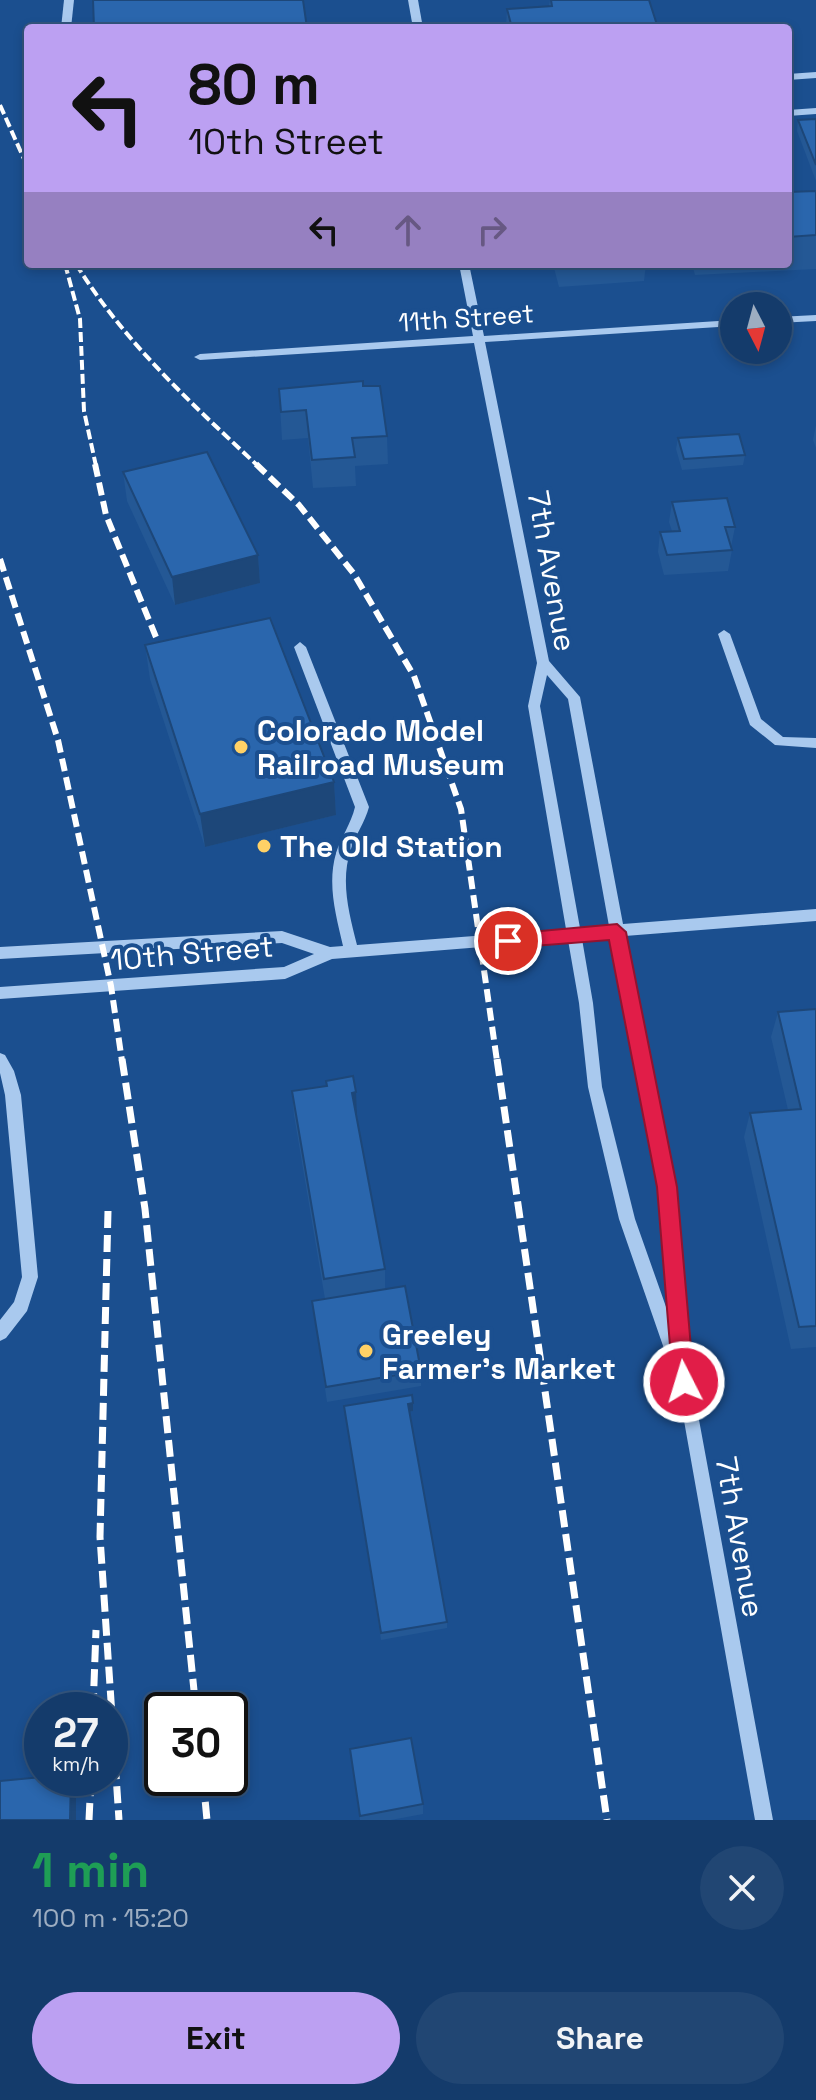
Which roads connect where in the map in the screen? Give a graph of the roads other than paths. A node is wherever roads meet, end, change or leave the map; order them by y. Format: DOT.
graph roads {
  1 [pos="69,0"];
  2 [pos="413,0"];
  3 [pos="66,24"];
  4 [pos="417,24"];
  5 [pos="816,75"];
  6 [pos="792,77"];
  7 [pos="816,111"];
  8 [pos="792,113"];
  9 [pos="465,268"];
  10 [pos="816,318"];
  11 [pos="792,319"];
  12 [pos="720,324"];
  13 [pos="478,339"];
  14 [pos="200,357"];
  15 [pos="724,634"];
  16 [pos="300,647"];
  17 [pos="543,663"];
  18 [pos="816,743"];
  19 [pos="816,915"];
  20 [pos="617,932"];
  21 [pos="574,935"];
  22 [pos="351,951"];
  23 [pos="0,953"];
  24 [pos="330,953"];
  25 [pos="0,993"];
  26 [pos="0,1005"];
  27 [pos="0,1059"];
  28 [pos="0,1333"];
  29 [pos="684,1382"];
  30 [pos="764,1820"];
  1 -- 3 [label="street"];
  2 -- 4 [label="street"];
  5 -- 6 [label="street"];
  7 -- 8 [label="street"];
  9 -- 13 [label="street, 7th Avenue"];
  10 -- 11 [label="street"];
  12 -- 13 [label="street, 11th Street"];
  13 -- 14 [label="street, 11th Street"];
  13 -- 17 [label="street, 7th Avenue"];
  15 -- 18 [label="street"];
  16 -- 22 [label="street"];
  17 -- 20 [label="street, 7th Avenue"];
  17 -- 21 [label="street, 7th Avenue"];
  19 -- 20 [label="street, 10th Street"];
  20 -- 21 [label="street, 10th Street"];
  20 -- 29 [label="street, 7th Avenue"];
  21 -- 22 [label="street, 10th Street"];
  21 -- 29 [label="street, 7th Avenue"];
  22 -- 24 [label="street, 10th Street"];
  23 -- 24 [label="street"];
  24 -- 25 [label="street, 10th Street"];
  25 -- 26 [label="street"];
  27 -- 28 [label="street"];
  29 -- 30 [label="street, 7th Avenue"];
}
